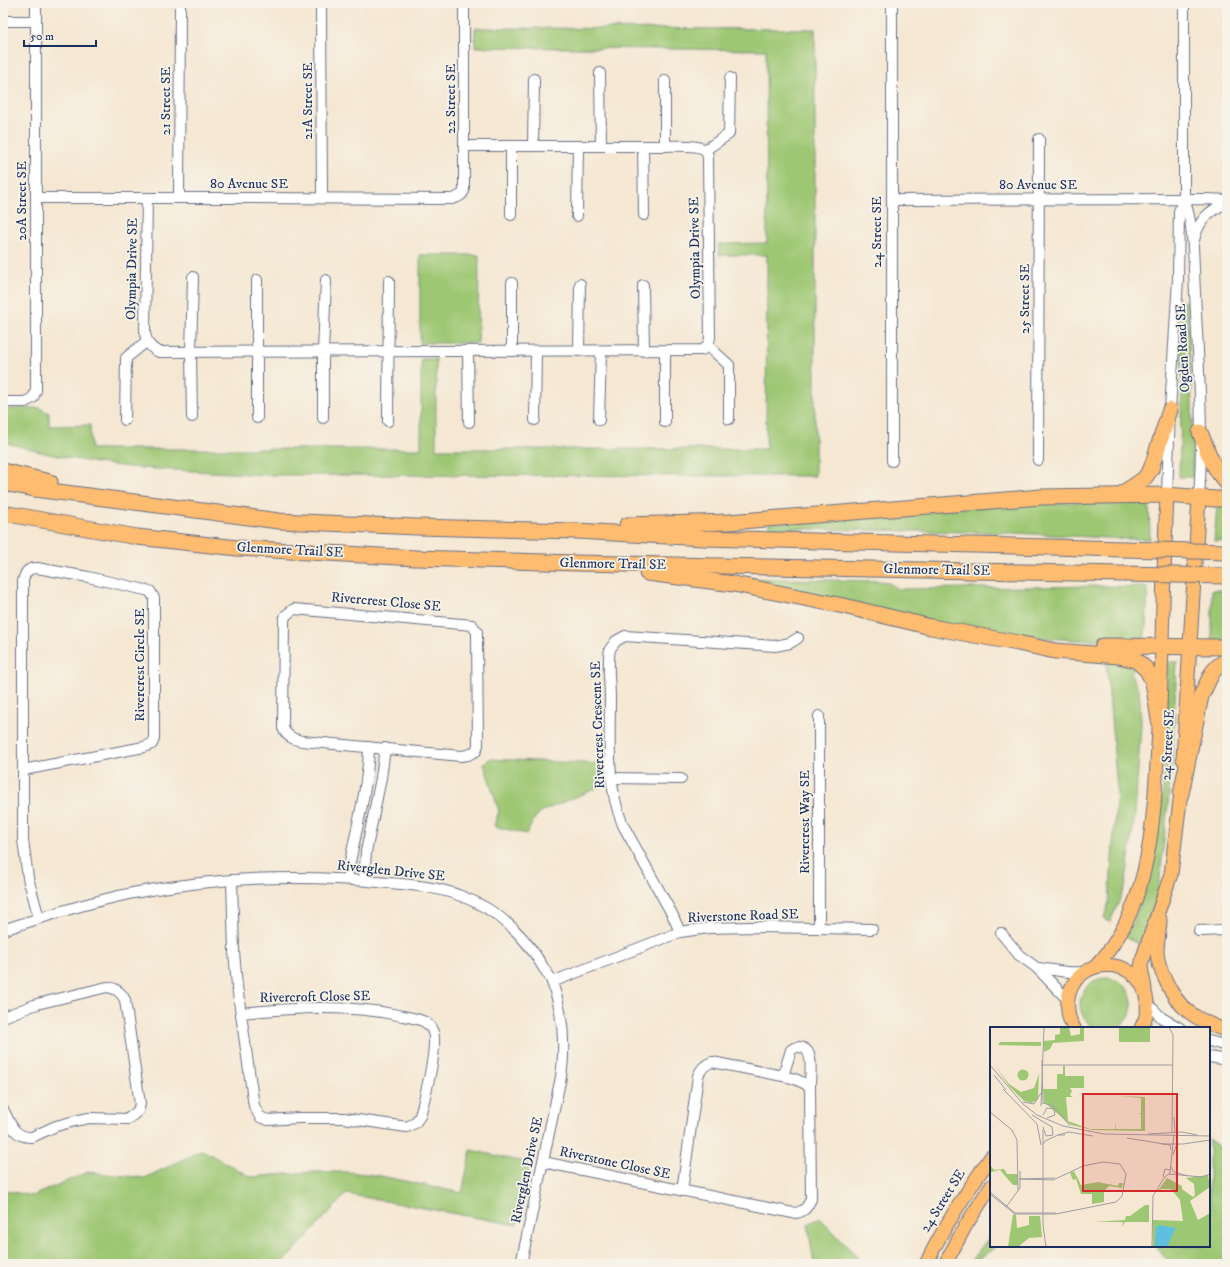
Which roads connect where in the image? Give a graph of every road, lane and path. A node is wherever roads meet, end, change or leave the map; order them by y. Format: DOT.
graph roads {
  1 [pos="36,3"];
  2 [pos="180,3"];
  3 [pos="322,3"];
  4 [pos="464,3"];
  5 [pos="892,3"];
  6 [pos="1184,3"];
  7 [pos="3,21"];
  8 [pos="36,21"];
  9 [pos="600,73"];
  10 [pos="730,78"];
  11 [pos="534,79"];
  12 [pos="665,80"];
  13 [pos="1039,138"];
  14 [pos="465,146"];
  15 [pos="512,146"];
  16 [pos="533,146"];
  17 [pos="578,146"];
  18 [pos="601,146"];
  19 [pos="643,146"];
  20 [pos="665,146"];
  21 [pos="705,150"];
  22 [pos="462,195"];
  23 [pos="36,198"];
  24 [pos="147,198"];
  25 [pos="179,198"];
  26 [pos="322,198"];
  27 [pos="1039,199"];
  28 [pos="1184,199"];
  29 [pos="893,200"];
  30 [pos="1227,200"];
  31 [pos="1227,203"];
  32 [pos="512,215"];
  33 [pos="644,215"];
  34 [pos="577,216"];
  35 [pos="1193,246"];
  36 [pos="193,277"];
  37 [pos="257,280"];
  38 [pos="326,280"];
  39 [pos="389,281"];
  40 [pos="512,283"];
  41 [pos="580,284"];
  42 [pos="643,285"];
  43 [pos="147,341"];
  44 [pos="708,346"];
  45 [pos="665,350"];
  46 [pos="468,351"];
  47 [pos="512,351"];
  48 [pos="536,351"];
  49 [pos="579,351"];
  50 [pos="601,351"];
  51 [pos="644,351"];
  52 [pos="191,352"];
  53 [pos="257,352"];
  54 [pos="323,352"];
  55 [pos="388,352"];
  56 [pos="3,402"];
  57 [pos="1170,410"];
  58 [pos="192,417"];
  59 [pos="257,418"];
  60 [pos="323,418"];
  61 [pos="729,419"];
  62 [pos="125,420"];
  63 [pos="535,420"];
  64 [pos="599,420"];
  65 [pos="388,421"];
  66 [pos="469,422"];
  67 [pos="666,422"];
  68 [pos="1200,432"];
  69 [pos="892,460"];
  70 [pos="1038,460"];
  71 [pos="3,471"];
  72 [pos="3,483"];
  73 [pos="1227,483"];
  74 [pos="1119,495"];
  75 [pos="1167,495"];
  76 [pos="1199,497"];
  77 [pos="1227,499"];
  78 [pos="145,504"];
  79 [pos="3,513"];
  80 [pos="3,523"];
  81 [pos="576,531"];
  82 [pos="137,538"];
  83 [pos="1227,552"];
  84 [pos="576,563"];
  85 [pos="1227,576"];
  86 [pos="798,638"];
  87 [pos="1018,643"];
  88 [pos="1162,646"];
  89 [pos="1190,647"];
  90 [pos="1227,647"];
  91 [pos="1227,660"];
  92 [pos="819,716"];
  93 [pos="1159,720"];
  94 [pos="369,747"];
  95 [pos="385,748"];
  96 [pos="23,770"];
  97 [pos="612,778"];
  98 [pos="681,779"];
  99 [pos="1181,794"];
  100 [pos="232,880"];
  101 [pos="347,880"];
  102 [pos="364,880"];
  103 [pos="1159,908"];
  104 [pos="39,918"];
  105 [pos="819,928"];
  106 [pos="872,929"];
  107 [pos="3,930"];
  108 [pos="1227,930"];
  109 [pos="1199,931"];
  110 [pos="680,932"];
  111 [pos="1001,933"];
  112 [pos="1037,968"];
  113 [pos="1091,969"];
  114 [pos="552,982"];
  115 [pos="1144,989"];
  116 [pos="1067,1003"];
  117 [pos="1148,1004"];
  118 [pos="241,1013"];
  119 [pos="3,1017"];
  120 [pos="1065,1027"];
  121 [pos="1074,1027"];
  122 [pos="1141,1027"];
  123 [pos="1178,1027"];
  124 [pos="1227,1031"];
  125 [pos="1210,1041"];
  126 [pos="1227,1046"];
  127 [pos="1210,1057"];
  128 [pos="1227,1060"];
  129 [pos="783,1076"];
  130 [pos="810,1086"];
  131 [pos="3,1109"];
  132 [pos="990,1158"];
  133 [pos="543,1162"];
  134 [pos="990,1188"];
  135 [pos="682,1191"];
  136 [pos="521,1264"];
  137 [pos="926,1264"];
  138 [pos="945,1264"];
  1 -- 8 [label="street, 20A Street SE"];
  2 -- 25 [label="street, 21 Street SE"];
  3 -- 26 [label="street, 21A Street SE"];
  4 -- 14 [label="street, 22 Street SE"];
  5 -- 29 [label="street, 24 Street SE"];
  6 -- 28 [label="street, Ogden Road SE"];
  7 -- 8 [label="street"];
  8 -- 23 [label="street, 20A Street SE"];
  9 -- 18 [label="street"];
  10 -- 21 [label="street"];
  11 -- 16 [label="street"];
  12 -- 20 [label="street"];
  13 -- 27 [label="street, 25 Street SE"];
  14 -- 15 [label="street"];
  14 -- 22 [label="street, 22 Street SE"];
  15 -- 16 [label="street"];
  15 -- 32 [label="street"];
  16 -- 17 [label="street"];
  17 -- 18 [label="street"];
  17 -- 34 [label="street"];
  18 -- 19 [label="street"];
  19 -- 20 [label="street"];
  19 -- 33 [label="street"];
  20 -- 21 [label="street"];
  21 -- 44 [label="street, Olympia Drive SE"];
  22 -- 26 [label="street, 80 Avenue SE"];
  23 -- 24 [label="street, 80 Avenue SE"];
  23 -- 56 [label="street, 20A Street SE"];
  24 -- 25 [label="street, 80 Avenue SE"];
  24 -- 43 [label="street, Olympia Drive SE"];
  25 -- 26 [label="street, 80 Avenue SE"];
  27 -- 28 [label="street, 80 Avenue SE"];
  27 -- 29 [label="street, 80 Avenue SE"];
  27 -- 70 [label="street, 25 Street SE"];
  28 -- 30 [label="street, 80 Avenue SE"];
  28 -- 35 [label="street, Ogden Road SE"];
  28 -- 57 [label="street, Ogden Road SE"];
  29 -- 69 [label="street, 24 Street SE"];
  31 -- 35 [label="street"];
  35 -- 68 [label="street, Ogden Road SE"];
  36 -- 52 [label="street"];
  37 -- 53 [label="street"];
  38 -- 54 [label="street"];
  39 -- 55 [label="street"];
  40 -- 47 [label="street"];
  41 -- 49 [label="street"];
  42 -- 51 [label="street"];
  43 -- 52 [label="street"];
  43 -- 62 [label="street"];
  44 -- 45 [label="street"];
  44 -- 61 [label="street"];
  45 -- 51 [label="street"];
  45 -- 67 [label="street"];
  46 -- 47 [label="street"];
  46 -- 55 [label="street"];
  46 -- 66 [label="street"];
  47 -- 48 [label="street"];
  48 -- 49 [label="street"];
  48 -- 63 [label="street"];
  49 -- 50 [label="street"];
  50 -- 51 [label="street"];
  50 -- 64 [label="street"];
  52 -- 53 [label="street"];
  52 -- 58 [label="street"];
  53 -- 54 [label="street"];
  53 -- 59 [label="street"];
  54 -- 55 [label="street"];
  54 -- 60 [label="street"];
  55 -- 65 [label="street"];
  57 -- 74 [label="highway"];
  57 -- 75 [label="street, Ogden Road SE"];
  68 -- 73 [label="highway"];
  68 -- 76 [label="street, Ogden Road SE"];
  71 -- 78 [label="highway"];
  72 -- 78 [label="highway, Glenmore Trail SE"];
  74 -- 75 [label="highway"];
  74 -- 81 [label="highway"];
  75 -- 76 [label="highway"];
  75 -- 88 [label="main road, 24 Street SE"];
  76 -- 77 [label="highway"];
  76 -- 89 [label="main road, 24 Street SE"];
  78 -- 81 [label="highway, Glenmore Trail SE"];
  79 -- 82 [label="highway, Glenmore Trail SE"];
  80 -- 82 [label="highway"];
  81 -- 83 [label="highway, Glenmore Trail SE, bridge"];
  82 -- 84 [label="highway, Glenmore Trail SE"];
  84 -- 85 [label="highway, Glenmore Trail SE, bridge"];
  84 -- 87 [label="highway"];
  86 -- 97 [label="street, Rivercrest Crescent SE"];
  87 -- 88 [label="highway"];
  87 -- 93 [label="highway"];
  88 -- 89 [label="highway"];
  88 -- 93 [label="main road, 24 Street SE"];
  89 -- 90 [label="highway"];
  89 -- 99 [label="main road, 24 Street SE"];
  91 -- 99 [label="highway"];
  92 -- 105 [label="street, Rivercrest Way SE"];
  93 -- 113 [label="main road, 24 Street SE"];
  94 -- 95 [label="street, Rivercrest Close SE"];
  94 -- 95 [label="street, Rivercrest Close SE"];
  94 -- 101 [label="street"];
  95 -- 102 [label="street"];
  96 -- 96 [label="street, Rivercrest Circle SE"];
  96 -- 104 [label="street, Rivercrest Circle SE"];
  97 -- 98 [label="street"];
  97 -- 110 [label="street, Rivercrest Crescent SE"];
  99 -- 103 [label="main road, 24 Street SE"];
  100 -- 101 [label="street, Riverglen Drive SE"];
  100 -- 104 [label="street, Riverglen Drive SE"];
  100 -- 118 [label="street, Rivercroft Close SE"];
  101 -- 102 [label="street, Riverglen Drive SE"];
  102 -- 114 [label="street, Riverglen Drive SE"];
  103 -- 115 [label="main road, 24 Street SE"];
  103 -- 124 [label="main road"];
  104 -- 107 [label="street, Riverglen Drive SE"];
  105 -- 106 [label="street, Riverstone Road SE"];
  105 -- 110 [label="street, Riverstone Road SE"];
  108 -- 109 [label="street"];
  110 -- 114 [label="street, Riverstone Road SE"];
  111 -- 112 [label="street"];
  112 -- 113 [label="street"];
  112 -- 116 [label="street"];
  113 -- 115 [label="main road"];
  113 -- 116 [label="main road, 24 Street SE"];
  114 -- 133 [label="street, Riverglen Drive SE"];
  115 -- 117 [label="main road, 24 Street SE"];
  116 -- 120 [label="main road"];
  116 -- 121 [label="main road"];
  117 -- 122 [label="main road"];
  117 -- 123 [label="street"];
  118 -- 118 [label="street, Rivercroft Close SE"];
  119 -- 131 [label="street"];
  125 -- 126 [label="street"];
  127 -- 128 [label="street"];
  129 -- 130 [label="street, Riverstone Close SE"];
  129 -- 130 [label="street, Riverstone Close SE"];
  129 -- 135 [label="street, Riverstone Close SE"];
  130 -- 135 [label="street, Riverstone Close SE"];
  132 -- 137 [label="main road, 24 Street SE"];
  133 -- 135 [label="street, Riverstone Close SE"];
  133 -- 136 [label="street, Riverglen Drive SE"];
  134 -- 138 [label="main road"];
}
